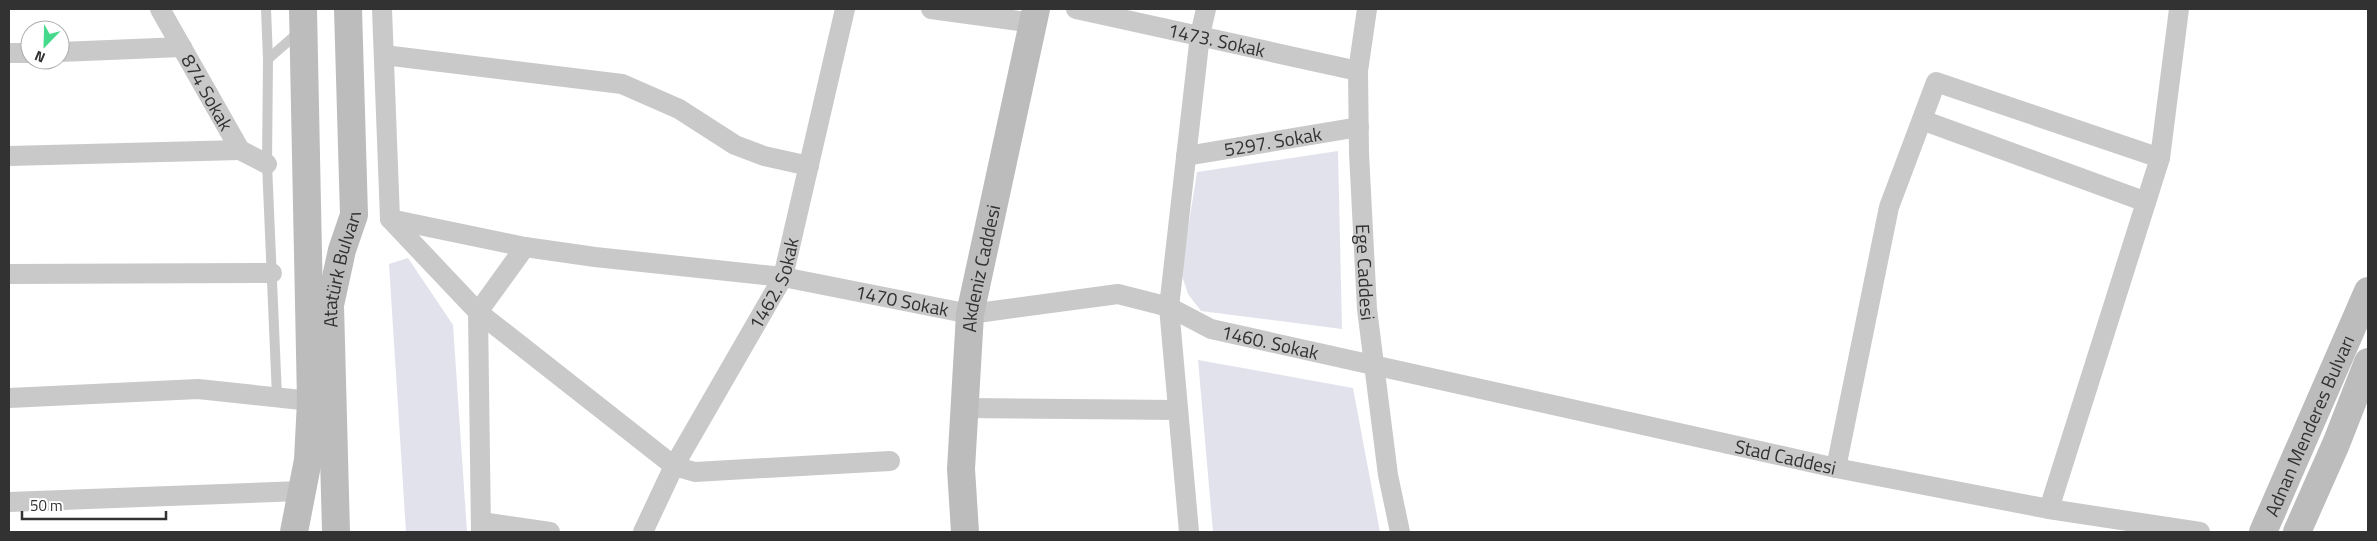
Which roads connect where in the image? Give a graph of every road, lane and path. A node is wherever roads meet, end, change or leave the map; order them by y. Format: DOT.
graph roads {
  1 [pos="160,9"];
  2 [pos="266,9"];
  3 [pos="348,9"];
  4 [pos="382,9"];
  5 [pos="845,9"];
  6 [pos="931,9"];
  7 [pos="1076,9"];
  8 [pos="1206,9"];
  9 [pos="1367,9"];
  10 [pos="2179,9"];
  11 [pos="1035,16"];
  12 [pos="303,19"];
  13 [pos="1200,35"];
  14 [pos="182,47"];
  15 [pos="70,52"];
  16 [pos="384,55"];
  17 [pos="268,59"];
  18 [pos="1358,71"];
  19 [pos="1922,120"];
  20 [pos="1359,127"];
  21 [pos="240,150"];
  22 [pos="9,156"];
  23 [pos="1186,156"];
  24 [pos="2160,158"];
  25 [pos="267,164"];
  26 [pos="809,166"];
  27 [pos="2146,202"];
  28 [pos="390,219"];
  29 [pos="525,247"];
  30 [pos="272,273"];
  31 [pos="9,274"];
  32 [pos="783,277"];
  33 [pos="2368,291"];
  34 [pos="1169,307"];
  35 [pos="478,312"];
  36 [pos="970,314"];
  37 [pos="2368,362"];
  38 [pos="1374,365"];
  39 [pos="9,398"];
  40 [pos="277,398"];
  41 [pos="311,401"];
  42 [pos="964,408"];
  43 [pos="1178,410"];
  44 [pos="890,461"];
  45 [pos="674,466"];
  46 [pos="1836,468"];
  47 [pos="301,491"];
  48 [pos="9,502"];
  49 [pos="2049,509"];
  50 [pos="481,527"];
  51 [pos="294,532"];
  52 [pos="336,532"];
  53 [pos="550,532"];
  54 [pos="643,532"];
  55 [pos="965,532"];
  56 [pos="1190,532"];
  57 [pos="1400,532"];
  58 [pos="2200,532"];
  59 [pos="2263,532"];
  60 [pos="2297,532"];
  1 -- 14 [label="street, 874 Sokak"];
  2 -- 17 [label="lane"];
  3 -- 52 [label="main road, Atatürk Bulvarı"];
  4 -- 16 [label="street"];
  5 -- 26 [label="street, 1462. Sokak"];
  6 -- 11 [label="street"];
  7 -- 13 [label="street, 1473. Sokak"];
  8 -- 13 [label="street"];
  9 -- 18 [label="street, Ege Caddesi"];
  10 -- 24 [label="street"];
  11 -- 36 [label="main road, Akdeniz Caddesi"];
  12 -- 17 [label="lane"];
  12 -- 41 [label="main road, Atatürk Bulvarı"];
  13 -- 18 [label="street, 1473. Sokak"];
  13 -- 23 [label="street"];
  14 -- 15 [label="street"];
  14 -- 21 [label="street, 874 Sokak"];
  16 -- 26 [label="street"];
  16 -- 28 [label="street"];
  17 -- 25 [label="lane"];
  18 -- 20 [label="street, Ege Caddesi"];
  19 -- 24 [label="street"];
  19 -- 27 [label="street"];
  19 -- 46 [label="street"];
  20 -- 23 [label="street, 5297. Sokak"];
  20 -- 38 [label="street, Ege Caddesi"];
  21 -- 22 [label="street"];
  21 -- 25 [label="street, 874 Sokak"];
  23 -- 34 [label="street"];
  24 -- 27 [label="street"];
  25 -- 30 [label="lane"];
  26 -- 32 [label="street, 1462. Sokak"];
  27 -- 49 [label="street"];
  28 -- 29 [label="street, 1470 Sokak"];
  28 -- 35 [label="street"];
  29 -- 32 [label="street, 1470 Sokak"];
  29 -- 35 [label="street"];
  30 -- 31 [label="street"];
  30 -- 40 [label="lane"];
  32 -- 36 [label="street, 1470 Sokak"];
  32 -- 45 [label="street, 1462. Sokak"];
  33 -- 59 [label="main road, Adnan Menderes Bulvarı"];
  34 -- 36 [label="street, 1470 Sokak"];
  34 -- 38 [label="street, 1460. Sokak"];
  34 -- 43 [label="street"];
  35 -- 45 [label="street"];
  35 -- 50 [label="street"];
  36 -- 42 [label="main road, Akdeniz Caddesi"];
  37 -- 60 [label="main road, Adnan Menderes Bulvarı"];
  38 -- 46 [label="street, Stad Caddesi"];
  38 -- 57 [label="street, Ege Caddesi"];
  39 -- 40 [label="street"];
  40 -- 41 [label="street"];
  41 -- 47 [label="main road, Atatürk Bulvarı"];
  42 -- 43 [label="street"];
  42 -- 55 [label="main road, Akdeniz Caddesi"];
  43 -- 56 [label="street"];
  44 -- 45 [label="street"];
  45 -- 54 [label="street, 1462. Sokak"];
  46 -- 49 [label="street, Stad Caddesi"];
  47 -- 48 [label="street"];
  47 -- 51 [label="main road, Atatürk Bulvarı"];
  49 -- 58 [label="street, Stad Caddesi"];
  50 -- 53 [label="street"];
}
